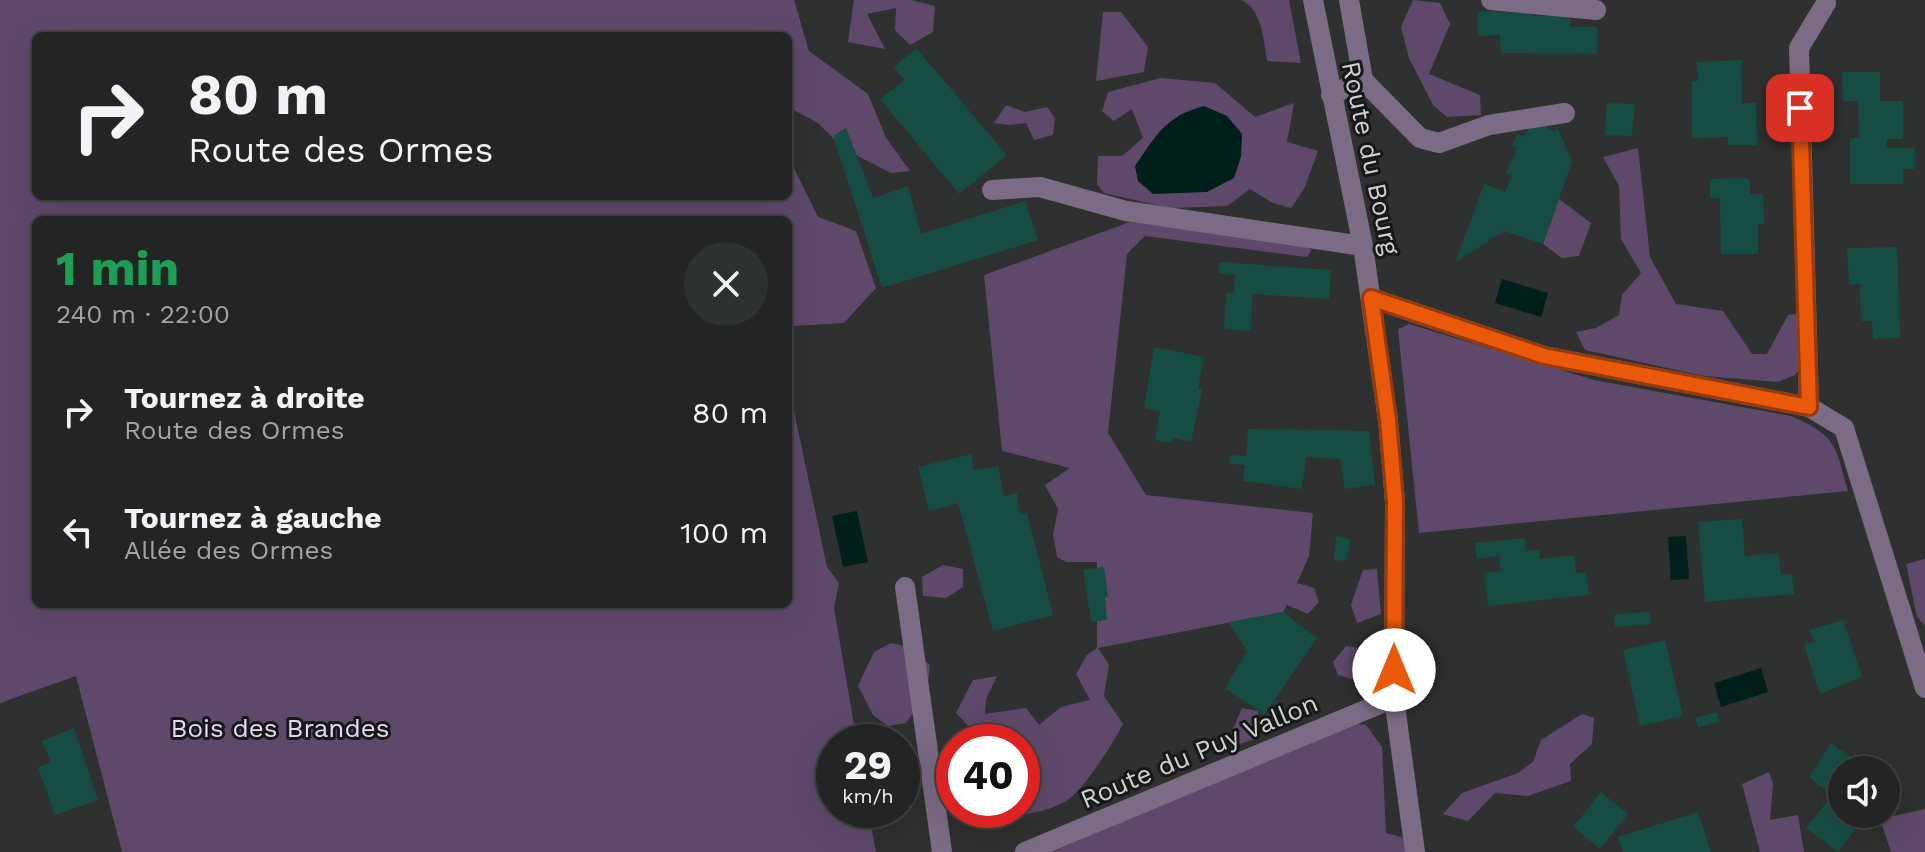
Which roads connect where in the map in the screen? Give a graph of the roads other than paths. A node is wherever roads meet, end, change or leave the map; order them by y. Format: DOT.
graph roads {
  1 [pos="1313,0"];
  2 [pos="1349,0"];
  3 [pos="1491,0"];
  4 [pos="1826,3"];
  5 [pos="1596,10"];
  6 [pos="1363,80"];
  7 [pos="1331,95"];
  8 [pos="1565,113"];
  9 [pos="992,190"];
  10 [pos="1363,246"];
  11 [pos="1371,298"];
  12 [pos="1809,407"];
  13 [pos="905,587"];
  14 [pos="1925,688"];
  15 [pos="1394,698"];
  16 [pos="942,852"];
  17 [pos="1025,852"];
  18 [pos="1415,852"];
  1 -- 7 [label="street, Route du Bourg"];
  2 -- 6 [label="street"];
  3 -- 5 [label="street"];
  4 -- 12 [label="street"];
  6 -- 7 [label="street"];
  6 -- 8 [label="street"];
  7 -- 10 [label="street, Route du Bourg"];
  9 -- 10 [label="street"];
  10 -- 11 [label="street, Route du Bourg"];
  11 -- 12 [label="street"];
  11 -- 15 [label="street, Route du Bourg"];
  12 -- 14 [label="street"];
  13 -- 16 [label="street"];
  15 -- 17 [label="street, Route du Puy Vallon"];
  15 -- 18 [label="street, Route du Bourg"];
}
